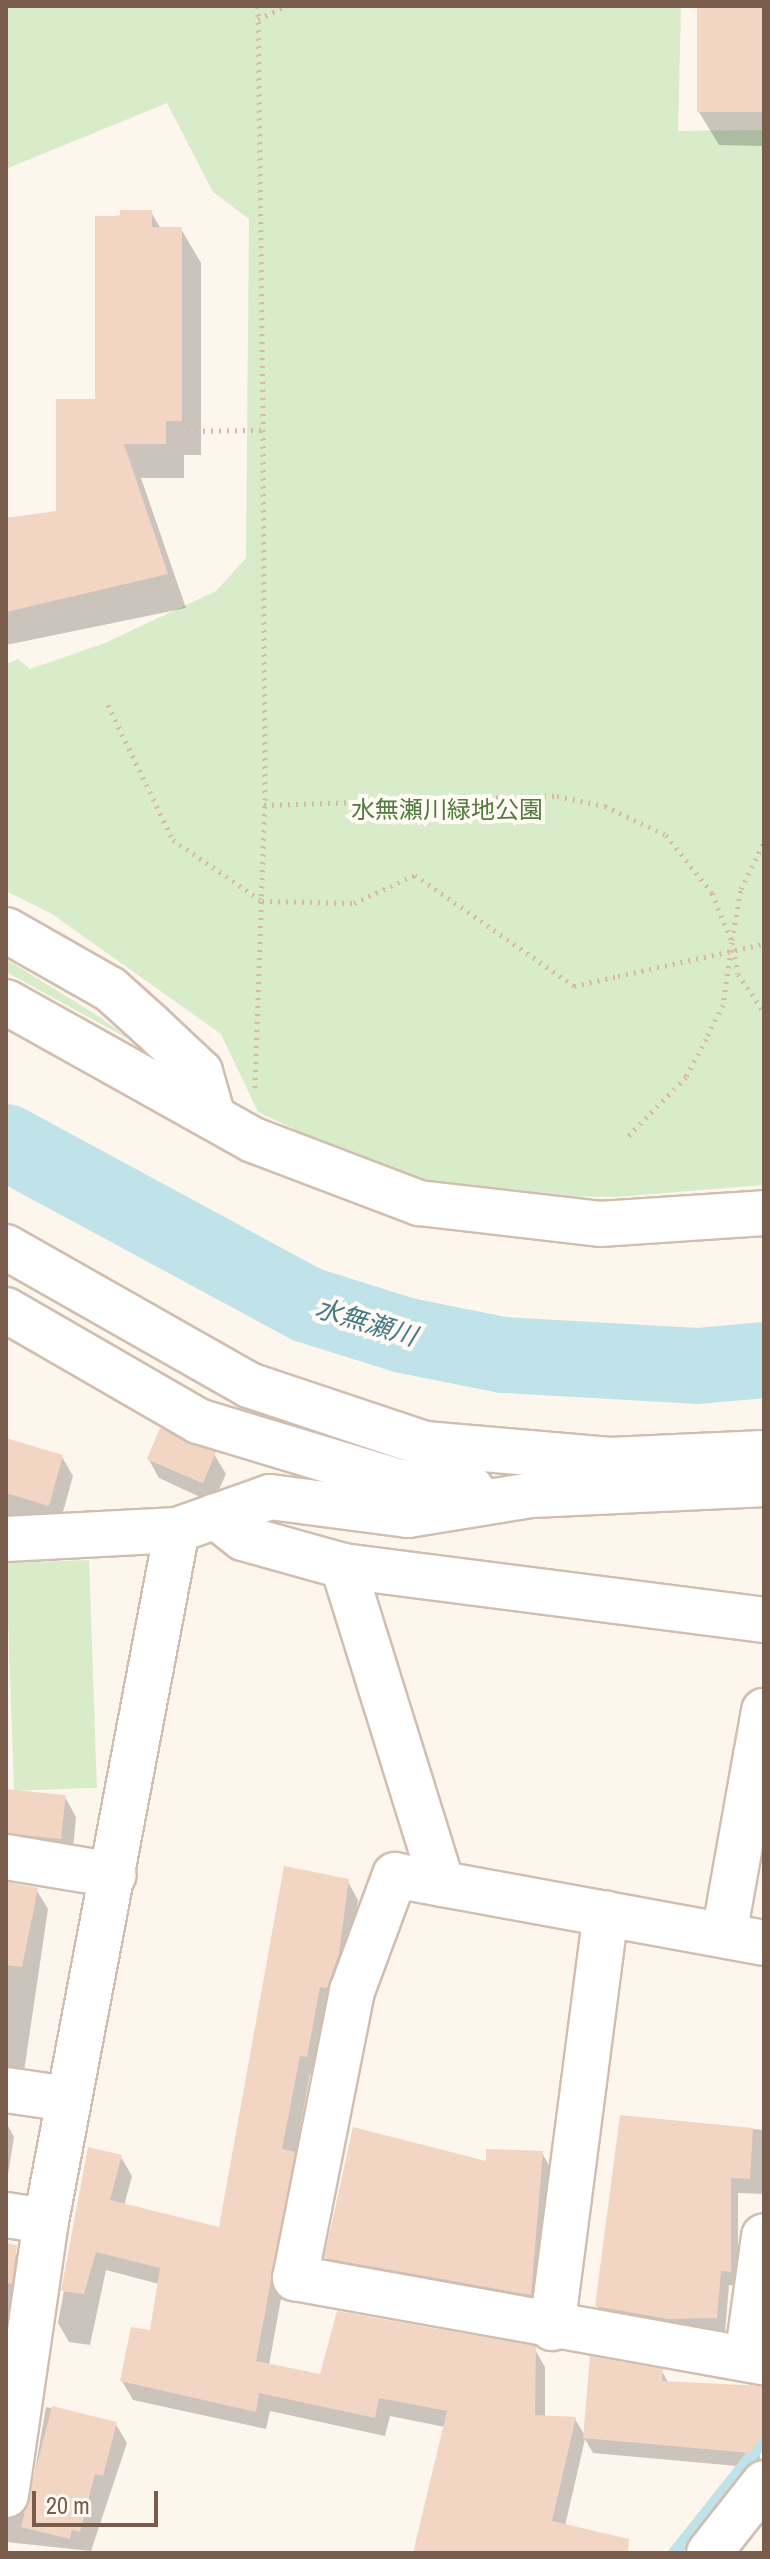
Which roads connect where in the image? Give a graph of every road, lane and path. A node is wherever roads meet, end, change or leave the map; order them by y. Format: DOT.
graph roads {
  1 [pos="258,6"];
  2 [pos="286,6"];
  3 [pos="258,19"];
  4 [pos="263,430"];
  5 [pos="187,431"];
  6 [pos="108,705"];
  7 [pos="264,805"];
  8 [pos="764,842"];
  9 [pos="262,901"];
  10 [pos="6,930"];
  11 [pos="732,942"];
  12 [pos="764,944"];
  13 [pos="6,1002"];
  14 [pos="764,1012"];
  15 [pos="213,1117"];
  16 [pos="628,1136"];
  17 [pos="253,1140"];
  18 [pos="764,1213"];
  19 [pos="6,1247"];
  20 [pos="6,1310"];
  21 [pos="764,1453"];
  22 [pos="764,1484"];
  23 [pos="532,1495"];
  24 [pos="196,1523"];
  25 [pos="6,1539"];
  26 [pos="343,1566"];
  27 [pos="764,1620"];
  28 [pos="764,1711"];
  29 [pos="760,1757"];
  30 [pos="6,1857"];
  31 [pos="114,1875"];
  32 [pos="442,1884"];
  33 [pos="606,1914"];
  34 [pos="744,1939"];
  35 [pos="6,2090"];
  36 [pos="68,2099"];
  37 [pos="26,2218"];
  38 [pos="764,2236"];
  39 [pos="552,2328"];
  40 [pos="755,2360"];
  41 [pos="12,2439"];
  42 [pos="764,2483"];
  43 [pos="6,2495"];
  44 [pos="709,2553"];
  1 -- 3 [label="path"];
  2 -- 3 [label="path"];
  3 -- 4 [label="path"];
  4 -- 5 [label="path"];
  4 -- 7 [label="path"];
  6 -- 9 [label="path"];
  7 -- 9 [label="path"];
  7 -- 11 [label="path"];
  8 -- 11 [label="path"];
  9 -- 12 [label="path, bridge"];
  9 -- 17 [label="path"];
  10 -- 15 [label="street"];
  11 -- 14 [label="path"];
  11 -- 16 [label="path"];
  13 -- 15 [label="street"];
  15 -- 17 [label="street"];
  17 -- 18 [label="street"];
  19 -- 21 [label="street"];
  20 -- 23 [label="street"];
  22 -- 23 [label="street"];
  23 -- 24 [label="street"];
  24 -- 25 [label="street"];
  24 -- 26 [label="street"];
  24 -- 31 [label="street"];
  26 -- 27 [label="street"];
  26 -- 32 [label="street"];
  28 -- 29 [label="street"];
  29 -- 34 [label="street"];
  30 -- 31 [label="street"];
  31 -- 36 [label="street"];
  32 -- 33 [label="street"];
  32 -- 39 [label="street"];
  33 -- 34 [label="street"];
  33 -- 39 [label="street"];
  35 -- 36 [label="street"];
  36 -- 37 [label="street"];
  37 -- 41 [label="street"];
  38 -- 40 [label="street"];
  39 -- 40 [label="street"];
  41 -- 43 [label="street"];
  42 -- 44 [label="street"];
}
